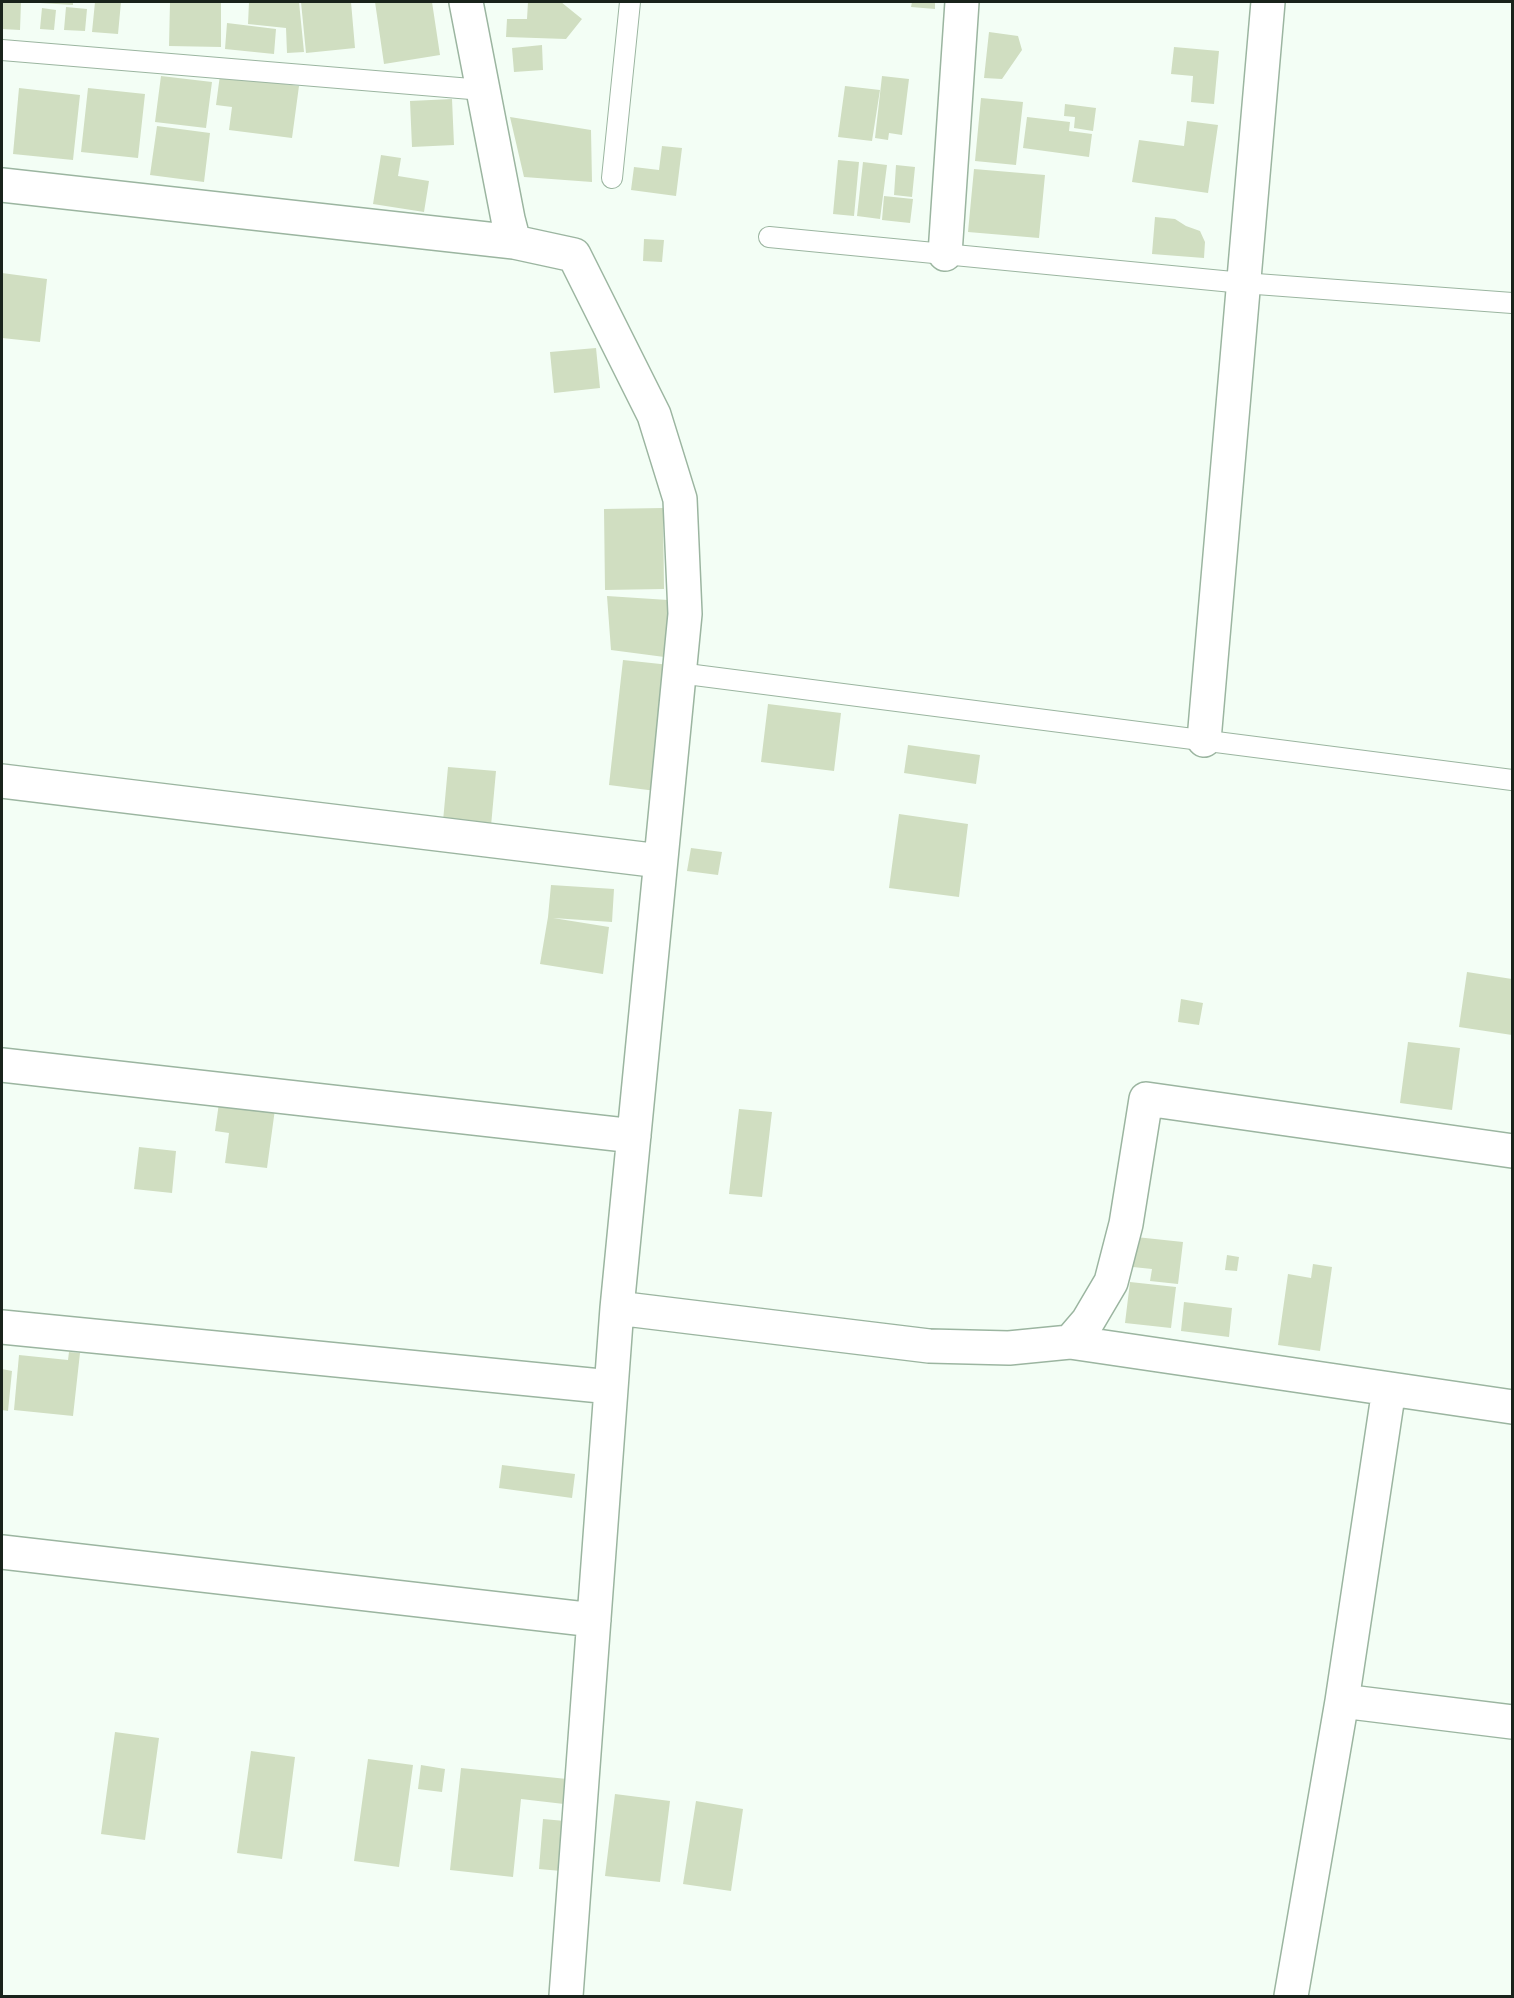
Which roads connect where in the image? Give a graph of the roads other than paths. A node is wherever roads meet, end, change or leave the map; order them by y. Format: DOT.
graph roads {
  1 [pos="466,2"];
  2 [pos="630,2"];
  3 [pos="962,2"];
  4 [pos="1268,2"];
  5 [pos="2,50"];
  6 [pos="483,90"];
  7 [pos="612,178"];
  8 [pos="2,185"];
  9 [pos="769,237"];
  10 [pos="514,242"];
  11 [pos="945,254"];
  12 [pos="1243,283"];
  13 [pos="1512,303"];
  14 [pos="679,673"];
  15 [pos="1204,740"];
  16 [pos="1512,780"];
  17 [pos="2,781"];
  18 [pos="660,861"];
  19 [pos="2,1065"];
  20 [pos="634,1136"];
  21 [pos="1512,1151"];
  22 [pos="617,1308"];
  23 [pos="2,1327"];
  24 [pos="1071,1342"];
  25 [pos="611,1387"];
  26 [pos="1389,1389"];
  27 [pos="1512,1407"];
  28 [pos="2,1552"];
  29 [pos="594,1620"];
  30 [pos="1342,1701"];
  31 [pos="1512,1722"];
  32 [pos="566,1996"];
  33 [pos="1291,1996"];
  1 -- 6 [label="street"];
  2 -- 7 [label="lane"];
  3 -- 11 [label="street"];
  4 -- 12 [label="street"];
  5 -- 6 [label="lane"];
  6 -- 10 [label="street"];
  8 -- 10 [label="street"];
  9 -- 11 [label="lane"];
  10 -- 14 [label="street"];
  11 -- 12 [label="lane"];
  12 -- 13 [label="lane"];
  12 -- 15 [label="street"];
  14 -- 15 [label="lane"];
  14 -- 18 [label="street"];
  15 -- 16 [label="lane"];
  17 -- 18 [label="street"];
  18 -- 20 [label="street"];
  19 -- 20 [label="street"];
  20 -- 22 [label="street"];
  21 -- 24 [label="street"];
  22 -- 24 [label="street"];
  22 -- 25 [label="street"];
  23 -- 25 [label="street"];
  24 -- 26 [label="street"];
  25 -- 29 [label="street"];
  26 -- 27 [label="street"];
  26 -- 30 [label="street"];
  28 -- 29 [label="street"];
  29 -- 32 [label="street"];
  30 -- 31 [label="street"];
  30 -- 33 [label="street"];
}
